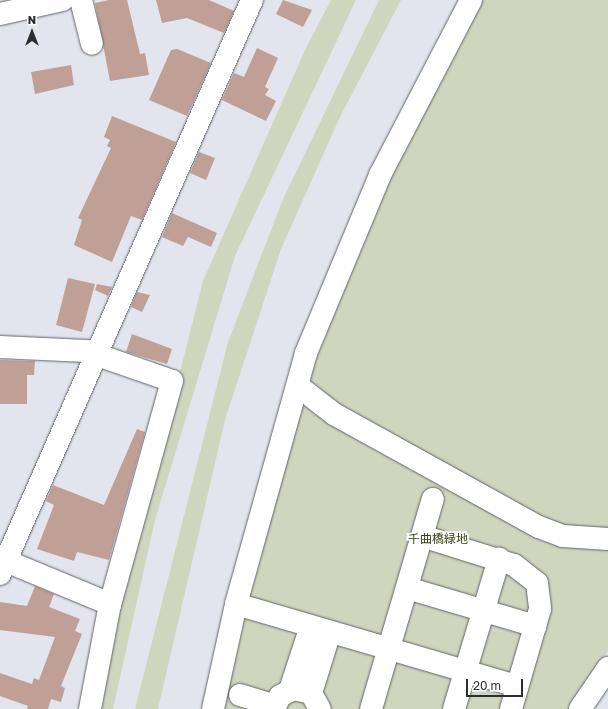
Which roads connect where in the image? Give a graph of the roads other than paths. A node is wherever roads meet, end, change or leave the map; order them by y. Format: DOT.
graph roads {
  1 [pos="62,0"];
  2 [pos="81,0"];
  3 [pos="252,0"];
  4 [pos="471,0"];
  5 [pos="0,14"];
  6 [pos="92,44"];
  7 [pos="0,348"];
  8 [pos="95,355"];
  9 [pos="298,386"];
  10 [pos="433,499"];
  11 [pos="422,536"];
  12 [pos="608,539"];
  13 [pos="499,559"];
  14 [pos="3,568"];
  15 [pos="407,588"];
  16 [pos="110,604"];
  17 [pos="236,604"];
  18 [pos="484,610"];
  19 [pos="535,626"];
  20 [pos="321,629"];
  21 [pos="389,649"];
  22 [pos="608,668"];
  23 [pos="465,671"];
  24 [pos="517,686"];
  25 [pos="240,695"];
  26 [pos="307,697"];
  27 [pos="275,707"];
  28 [pos="90,709"];
  29 [pos="213,709"];
  30 [pos="371,709"];
  31 [pos="454,709"];
  32 [pos="511,709"];
  33 [pos="580,709"];
  1 -- 5 [label="street"];
  2 -- 6 [label="street"];
  3 -- 8 [label="street"];
  4 -- 9 [label="street"];
  7 -- 8 [label="street"];
  8 -- 14 [label="street"];
  8 -- 16 [label="street"];
  9 -- 12 [label="street"];
  9 -- 17 [label="street"];
  10 -- 11 [label="street"];
  11 -- 13 [label="street"];
  11 -- 15 [label="street"];
  13 -- 18 [label="street"];
  13 -- 19 [label="street"];
  14 -- 16 [label="street"];
  15 -- 18 [label="street"];
  15 -- 21 [label="street"];
  16 -- 28 [label="street"];
  17 -- 20 [label="street"];
  17 -- 29 [label="street"];
  18 -- 19 [label="street"];
  18 -- 23 [label="street"];
  19 -- 24 [label="street"];
  20 -- 21 [label="street"];
  20 -- 26 [label="street"];
  21 -- 23 [label="street"];
  21 -- 30 [label="street"];
  22 -- 33 [label="street"];
  23 -- 24 [label="street"];
  23 -- 31 [label="street"];
  24 -- 32 [label="street"];
  25 -- 27 [label="street"];
  26 -- 27 [label="street"];
}
